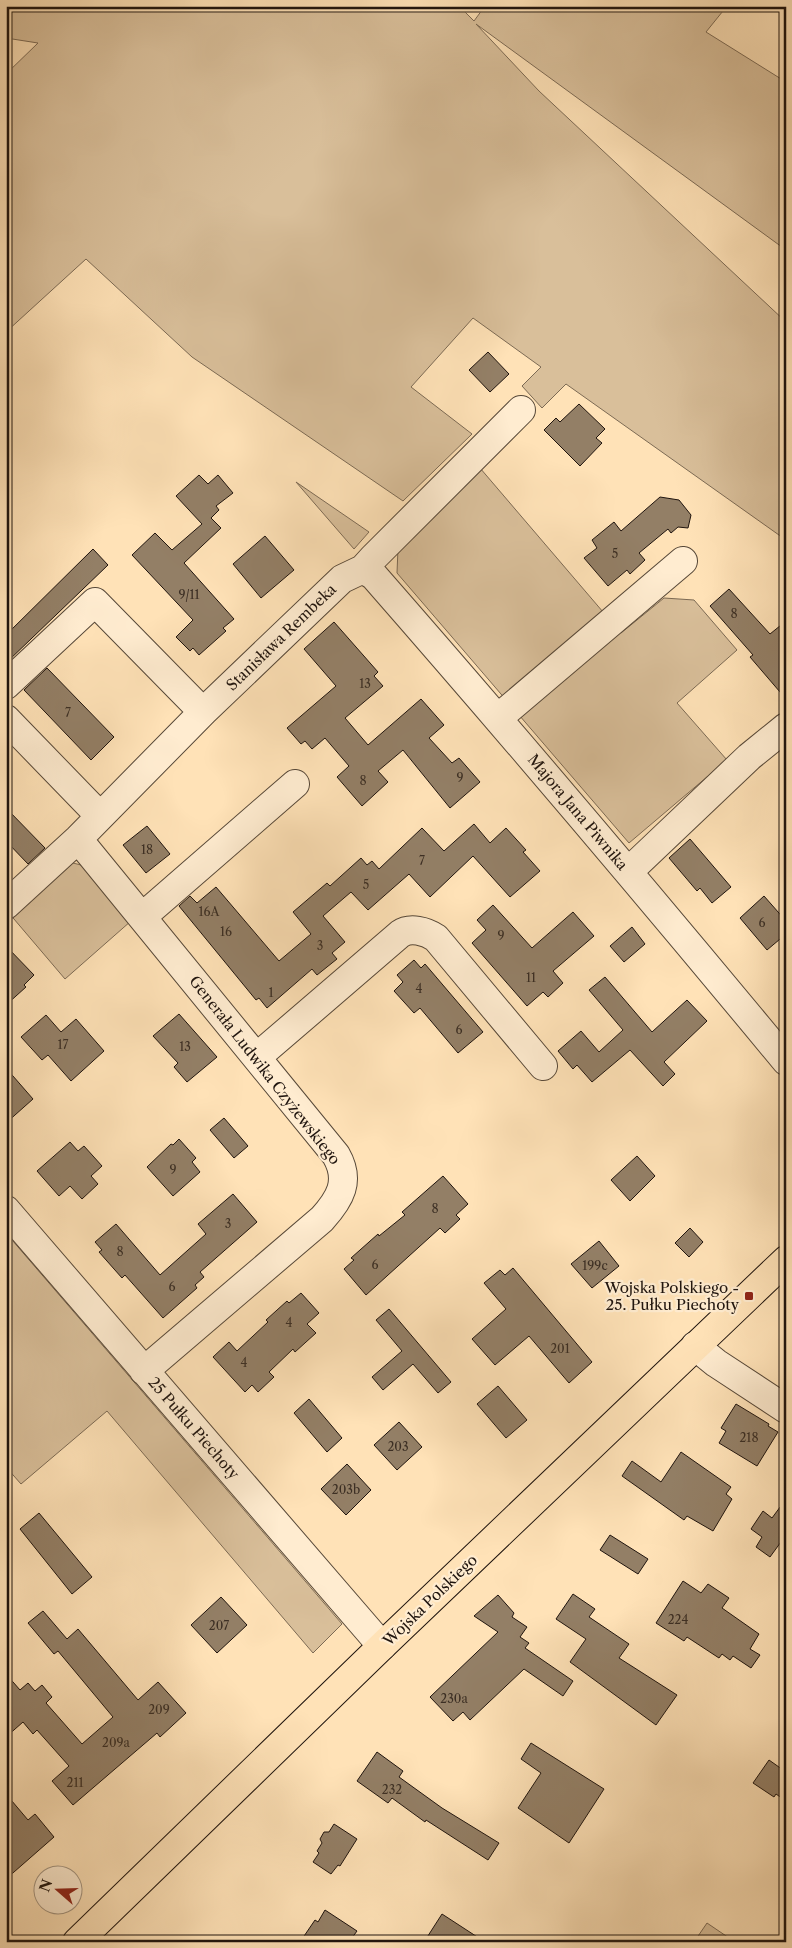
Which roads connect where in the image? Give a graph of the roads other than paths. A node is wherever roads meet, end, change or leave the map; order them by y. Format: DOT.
graph roads {
  1 [pos="521,410"];
  2 [pos="683,561"];
  3 [pos="363,569"];
  4 [pos="6,685"];
  5 [pos="203,712"];
  6 [pos="498,718"];
  7 [pos="6,719"];
  8 [pos="786,727"];
  9 [pos="295,784"];
  10 [pos="100,816"];
  11 [pos="78,838"];
  12 [pos="629,871"];
  13 [pos="6,905"];
  14 [pos="142,917"];
  15 [pos="257,1057"];
  16 [pos="786,1061"];
  17 [pos="543,1066"];
  18 [pos="6,1210"];
  19 [pos="786,1260"];
  20 [pos="695,1346"];
  21 [pos="144,1371"];
  22 [pos="786,1409"];
  23 [pos="382,1646"];
  24 [pos="77,1942"];
  1 -- 3 [label="street, Stanisława Rembeka"];
  2 -- 6 [label="street"];
  3 -- 5 [label="street, Stanisława Rembeka"];
  3 -- 6 [label="street, Majora Jana Piwnika"];
  4 -- 5 [label="street"];
  5 -- 10 [label="street, Stanisława Rembeka"];
  6 -- 12 [label="street, Majora Jana Piwnika"];
  7 -- 10 [label="street"];
  8 -- 12 [label="street"];
  9 -- 14 [label="street"];
  10 -- 11 [label="street, Stanisława Rembeka"];
  11 -- 13 [label="street, Stanisława Rembeka"];
  11 -- 14 [label="street, Generała Ludwika Czyżewskiego"];
  12 -- 16 [label="street, Majora Jana Piwnika"];
  14 -- 15 [label="street, Generała Ludwika Czyżewskiego"];
  15 -- 17 [label="street"];
  15 -- 21 [label="street, Generała Ludwika Czyżewskiego"];
  18 -- 21 [label="street, 25 Pułku Piechoty"];
  19 -- 20 [label="main road, Wojska Polskiego"];
  20 -- 22 [label="street"];
  20 -- 23 [label="main road, Wojska Polskiego"];
  21 -- 23 [label="street, 25 Pułku Piechoty"];
  23 -- 24 [label="main road, Wojska Polskiego"];
}
